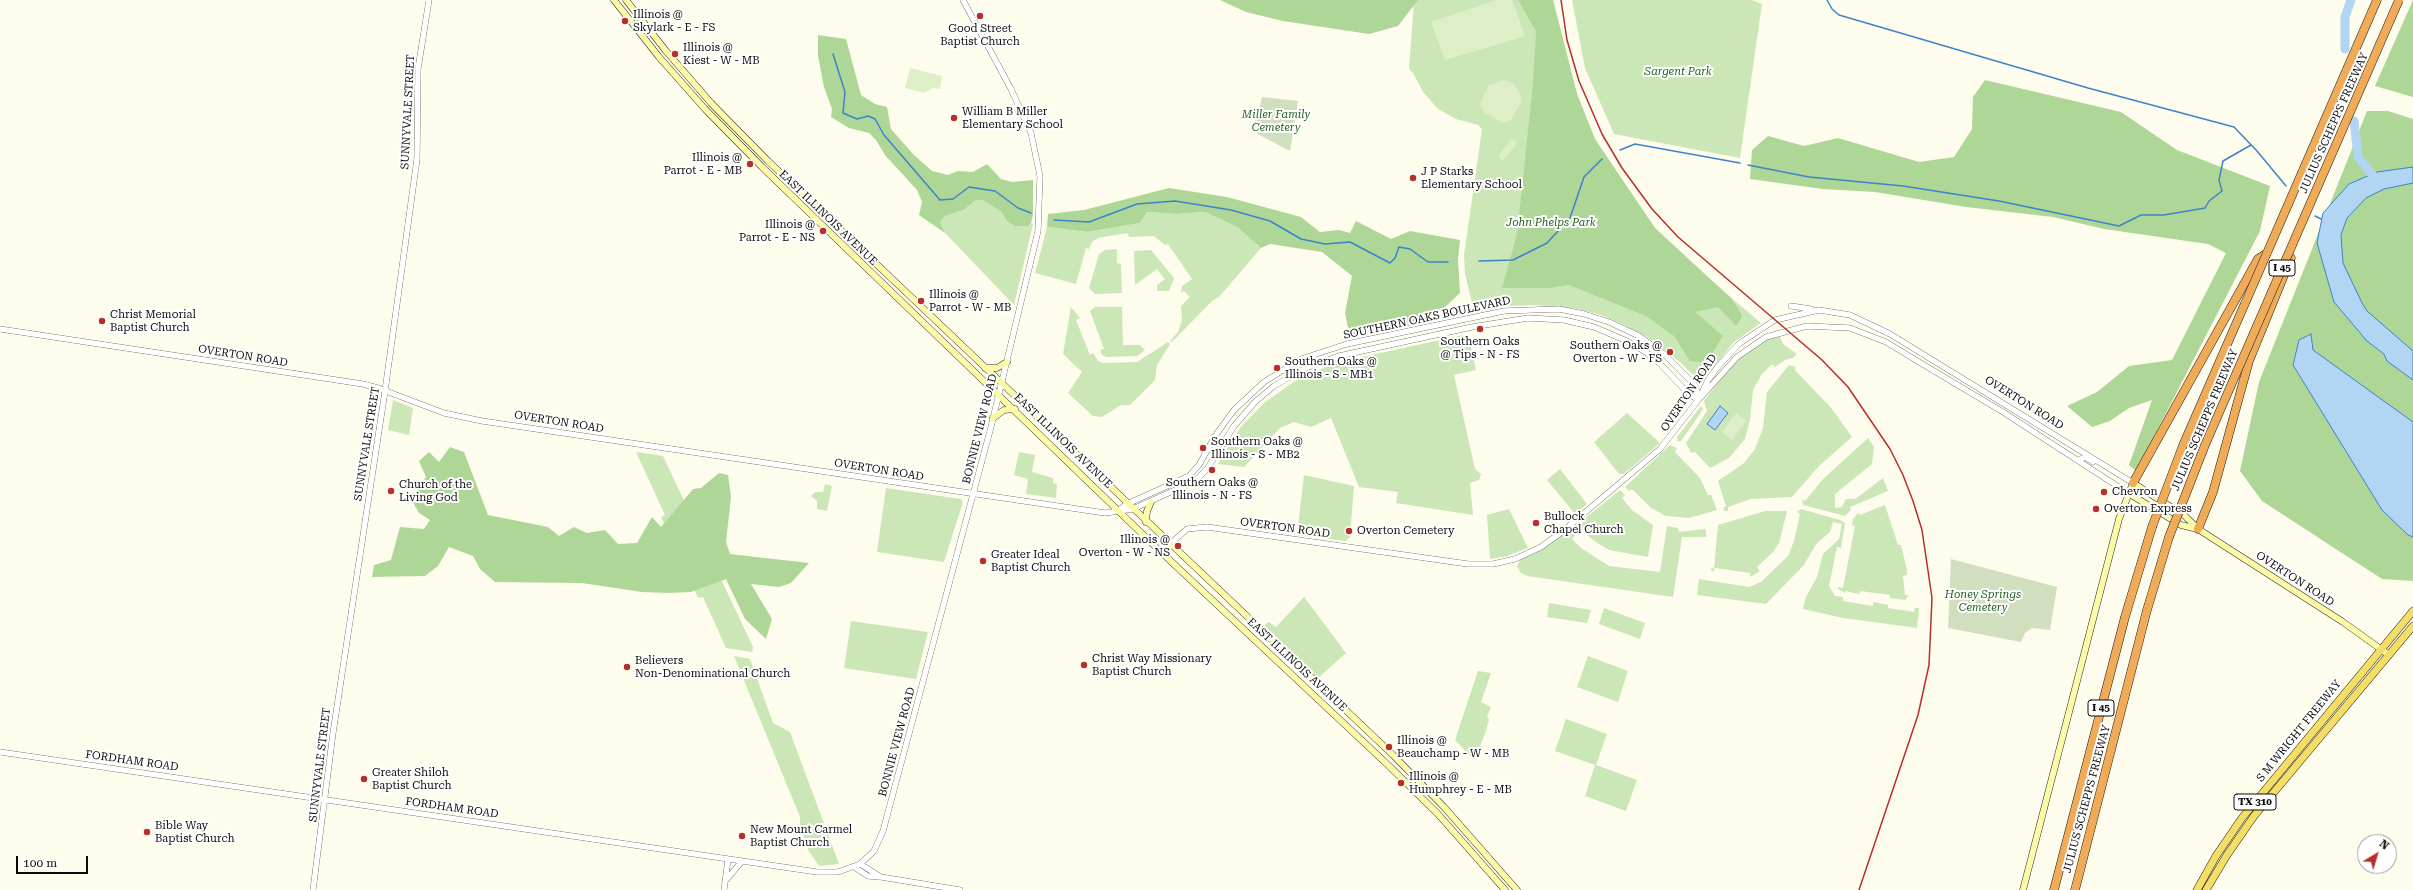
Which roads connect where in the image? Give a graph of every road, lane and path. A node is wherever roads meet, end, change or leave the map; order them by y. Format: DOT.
graph roads {
  1 [pos="429,0"];
  2 [pos="614,0"];
  3 [pos="626,0"];
  4 [pos="963,0"];
  5 [pos="2377,0"];
  6 [pos="2399,0"];
  7 [pos="666,51"];
  8 [pos="659,57"];
  9 [pos="768,161"];
  10 [pos="762,167"];
  11 [pos="2306,214"];
  12 [pos="2267,253"];
  13 [pos="875,263"];
  14 [pos="868,270"];
  15 [pos="1791,306"];
  16 [pos="1819,310"];
  17 [pos="1590,316"];
  18 [pos="936,321"];
  19 [pos="1587,325"];
  20 [pos="930,328"];
  21 [pos="0,329"];
  22 [pos="1890,334"];
  23 [pos="1886,342"];
  24 [pos="1665,355"];
  25 [pos="1007,362"];
  26 [pos="1659,363"];
  27 [pos="985,368"];
  28 [pos="1281,370"];
  29 [pos="1686,375"];
  30 [pos="1286,379"];
  31 [pos="1708,380"];
  32 [pos="1002,384"];
  33 [pos="385,390"];
  34 [pos="999,394"];
  35 [pos="1699,399"];
  36 [pos="1015,409"];
  37 [pos="993,418"];
  38 [pos="2033,419"];
  39 [pos="2027,428"];
  40 [pos="1073,451"];
  41 [pos="1066,458"];
  42 [pos="2079,460"];
  43 [pos="2107,467"];
  44 [pos="1197,468"];
  45 [pos="1204,474"];
  46 [pos="2133,482"];
  47 [pos="2128,493"];
  48 [pos="974,494"];
  49 [pos="1152,502"];
  50 [pos="1127,504"];
  51 [pos="1119,510"];
  52 [pos="1133,510"];
  53 [pos="1146,522"];
  54 [pos="2198,529"];
  55 [pos="1170,544"];
  56 [pos="1161,552"];
  57 [pos="2413,611"];
  58 [pos="2413,626"];
  59 [pos="2381,648"];
  60 [pos="2389,655"];
  61 [pos="0,752"];
  62 [pos="324,800"];
  63 [pos="728,859"];
  64 [pos="742,861"];
  65 [pos="860,864"];
  66 [pos="854,867"];
  67 [pos="881,876"];
  68 [pos="725,881"];
  69 [pos="313,890"];
  70 [pos="724,890"];
  71 [pos="960,890"];
  72 [pos="1505,890"];
  73 [pos="1517,890"];
  74 [pos="2023,890"];
  75 [pos="2054,890"];
  76 [pos="2075,890"];
  77 [pos="2197,890"];
  78 [pos="2206,890"];
  1 -- 33 [label="street, SUNNYVALE STREET"];
  2 -- 8 [label="main road, EAST ILLINOIS AVENUE"];
  3 -- 7 [label="main road, EAST ILLINOIS AVENUE"];
  4 -- 25 [label="street, BONNIE VIEW ROAD"];
  5 -- 12 [label="highway, JULIUS SCHEPPS FREEWAY / I 45"];
  6 -- 11 [label="highway, JULIUS SCHEPPS FREEWAY / I 45, bridge"];
  7 -- 8 [label="main road"];
  7 -- 9 [label="main road, EAST ILLINOIS AVENUE"];
  8 -- 10 [label="main road, EAST ILLINOIS AVENUE"];
  9 -- 10 [label="main road"];
  9 -- 13 [label="main road, EAST ILLINOIS AVENUE"];
  10 -- 14 [label="main road, EAST ILLINOIS AVENUE"];
  11 -- 54 [label="highway, bridge"];
  11 -- 76 [label="highway, JULIUS SCHEPPS FREEWAY / I 45, bridge"];
  12 -- 46 [label="highway"];
  12 -- 75 [label="highway, JULIUS SCHEPPS FREEWAY / I 45, bridge"];
  13 -- 14 [label="main road"];
  13 -- 18 [label="main road, EAST ILLINOIS AVENUE"];
  14 -- 20 [label="main road, EAST ILLINOIS AVENUE"];
  15 -- 16 [label="street"];
  16 -- 22 [label="street, OVERTON ROAD"];
  16 -- 31 [label="street, OVERTON ROAD"];
  17 -- 19 [label="street"];
  17 -- 24 [label="street, SOUTHERN OAKS BOULEVARD"];
  17 -- 28 [label="street, SOUTHERN OAKS BOULEVARD"];
  18 -- 20 [label="main road"];
  18 -- 27 [label="main road, EAST ILLINOIS AVENUE"];
  19 -- 26 [label="street, SOUTHERN OAKS BOULEVARD"];
  19 -- 30 [label="street, SOUTHERN OAKS BOULEVARD"];
  20 -- 34 [label="main road, EAST ILLINOIS AVENUE"];
  21 -- 33 [label="street, OVERTON ROAD"];
  22 -- 23 [label="street"];
  22 -- 38 [label="street, OVERTON ROAD"];
  23 -- 35 [label="street"];
  23 -- 39 [label="street"];
  24 -- 26 [label="street"];
  24 -- 29 [label="street, SOUTHERN OAKS BOULEVARD"];
  25 -- 27 [label="main road"];
  25 -- 32 [label="street, BONNIE VIEW ROAD"];
  26 -- 35 [label="street, SOUTHERN OAKS BOULEVARD"];
  27 -- 32 [label="main road, EAST ILLINOIS AVENUE"];
  28 -- 30 [label="street"];
  28 -- 44 [label="street, SOUTHERN OAKS BOULEVARD"];
  29 -- 31 [label="street"];
  29 -- 35 [label="street, SOUTHERN OAKS BOULEVARD"];
  30 -- 45 [label="street, SOUTHERN OAKS BOULEVARD"];
  31 -- 35 [label="street, OVERTON ROAD"];
  32 -- 34 [label="street, BONNIE VIEW ROAD"];
  32 -- 40 [label="main road, EAST ILLINOIS AVENUE"];
  33 -- 48 [label="street, OVERTON ROAD"];
  33 -- 62 [label="street, SUNNYVALE STREET"];
  34 -- 36 [label="main road, EAST ILLINOIS AVENUE"];
  34 -- 37 [label="street, BONNIE VIEW ROAD"];
  35 -- 55 [label="street, OVERTON ROAD"];
  36 -- 37 [label="main road"];
  36 -- 41 [label="main road, EAST ILLINOIS AVENUE"];
  37 -- 48 [label="street, BONNIE VIEW ROAD"];
  38 -- 39 [label="street"];
  38 -- 43 [label="street, OVERTON ROAD"];
  39 -- 42 [label="street"];
  40 -- 41 [label="main road"];
  40 -- 50 [label="main road, EAST ILLINOIS AVENUE"];
  41 -- 51 [label="main road, EAST ILLINOIS AVENUE"];
  42 -- 43 [label="street"];
  42 -- 47 [label="street"];
  43 -- 46 [label="street, OVERTON ROAD"];
  44 -- 45 [label="street"];
  44 -- 50 [label="street, SOUTHERN OAKS BOULEVARD"];
  45 -- 49 [label="street, SOUTHERN OAKS BOULEVARD"];
  46 -- 47 [label="main road"];
  46 -- 54 [label="main road, OVERTON ROAD"];
  47 -- 54 [label="main road"];
  47 -- 74 [label="main road"];
  48 -- 51 [label="street, OVERTON ROAD"];
  48 -- 65 [label="street, BONNIE VIEW ROAD"];
  49 -- 52 [label="street, SOUTHERN OAKS BOULEVARD"];
  49 -- 53 [label="main road"];
  50 -- 51 [label="street, SOUTHERN OAKS BOULEVARD"];
  50 -- 52 [label="main road, EAST ILLINOIS AVENUE"];
  51 -- 52 [label="street, SOUTHERN OAKS BOULEVARD"];
  51 -- 56 [label="main road, EAST ILLINOIS AVENUE"];
  52 -- 53 [label="main road, EAST ILLINOIS AVENUE"];
  53 -- 55 [label="main road, EAST ILLINOIS AVENUE"];
  54 -- 59 [label="main road, OVERTON ROAD"];
  55 -- 56 [label="street, OVERTON ROAD"];
  55 -- 73 [label="main road, EAST ILLINOIS AVENUE"];
  56 -- 72 [label="main road, EAST ILLINOIS AVENUE"];
  57 -- 59 [label="main road, S M WRIGHT FREEWAY / TX 310"];
  58 -- 60 [label="main road, S M WRIGHT FREEWAY / TX 310"];
  59 -- 60 [label="main road, OVERTON ROAD"];
  59 -- 77 [label="main road, S M WRIGHT FREEWAY / TX 310"];
  60 -- 78 [label="main road, S M WRIGHT FREEWAY / TX 310"];
  61 -- 62 [label="street, FORDHAM ROAD"];
  62 -- 63 [label="street, FORDHAM ROAD"];
  62 -- 69 [label="street, SUNNYVALE STREET"];
  63 -- 64 [label="street, FORDHAM ROAD"];
  63 -- 68 [label="street"];
  64 -- 66 [label="street, FORDHAM ROAD"];
  64 -- 68 [label="street"];
  65 -- 66 [label="street, FORDHAM ROAD"];
  65 -- 67 [label="street"];
  66 -- 67 [label="street"];
  67 -- 71 [label="street"];
  68 -- 70 [label="street"];
}
